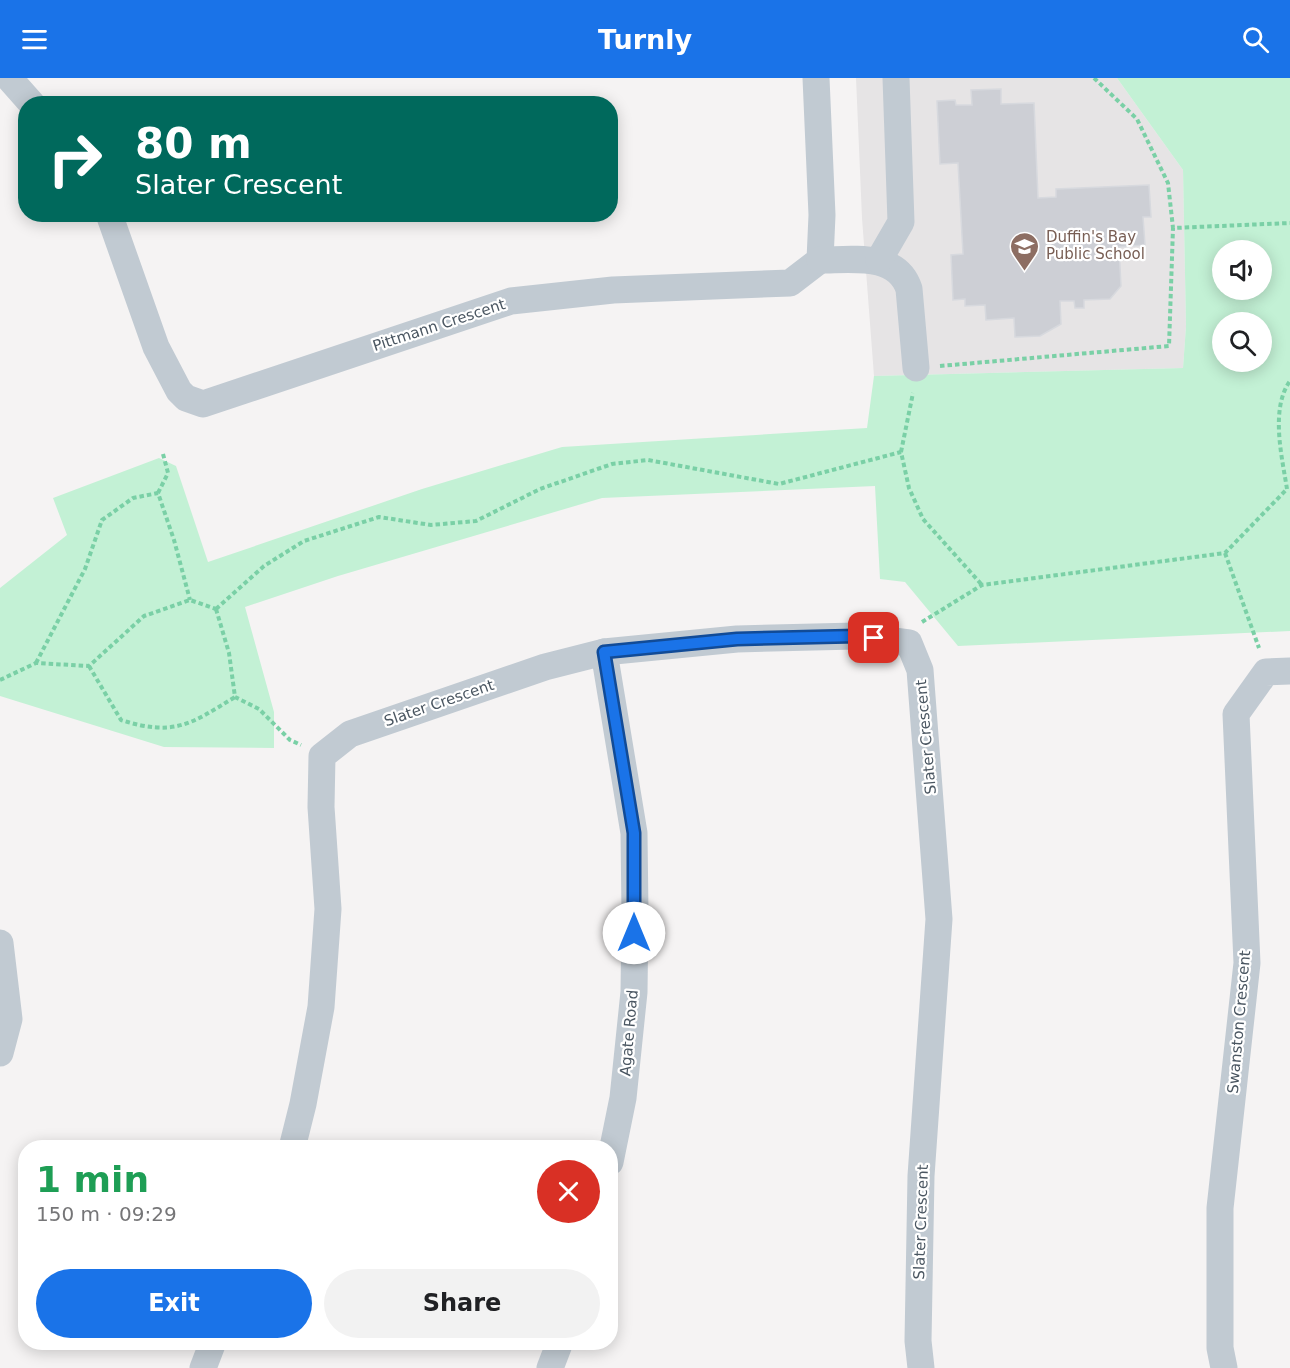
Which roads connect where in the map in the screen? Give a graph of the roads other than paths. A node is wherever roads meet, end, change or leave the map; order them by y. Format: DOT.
graph roads {
  1 [pos="9,78"];
  2 [pos="816,78"];
  3 [pos="896,78"];
  4 [pos="25,96"];
  5 [pos="112,222"];
  6 [pos="820,260"];
  7 [pos="879,260"];
  8 [pos="916,368"];
  9 [pos="604,652"];
  10 [pos="1278,672"];
  11 [pos="0,943"];
  12 [pos="0,1053"];
  13 [pos="293,1140"];
  14 [pos="614,1140"];
  15 [pos="210,1350"];
  16 [pos="557,1350"];
  17 [pos="203,1368"];
  18 [pos="550,1368"];
  19 [pos="921,1368"];
  20 [pos="1224,1368"];
  1 -- 4 [label="street"];
  2 -- 6 [label="street"];
  3 -- 7 [label="street"];
  5 -- 6 [label="street, Pittmann Crescent"];
  6 -- 7 [label="street"];
  7 -- 8 [label="street"];
  9 -- 13 [label="street, Slater Crescent"];
  9 -- 14 [label="street, Agate Road"];
  9 -- 19 [label="street, Slater Crescent"];
  10 -- 20 [label="street, Swanston Crescent"];
  11 -- 12 [label="street"];
  15 -- 17 [label="street"];
  16 -- 18 [label="street"];
}
